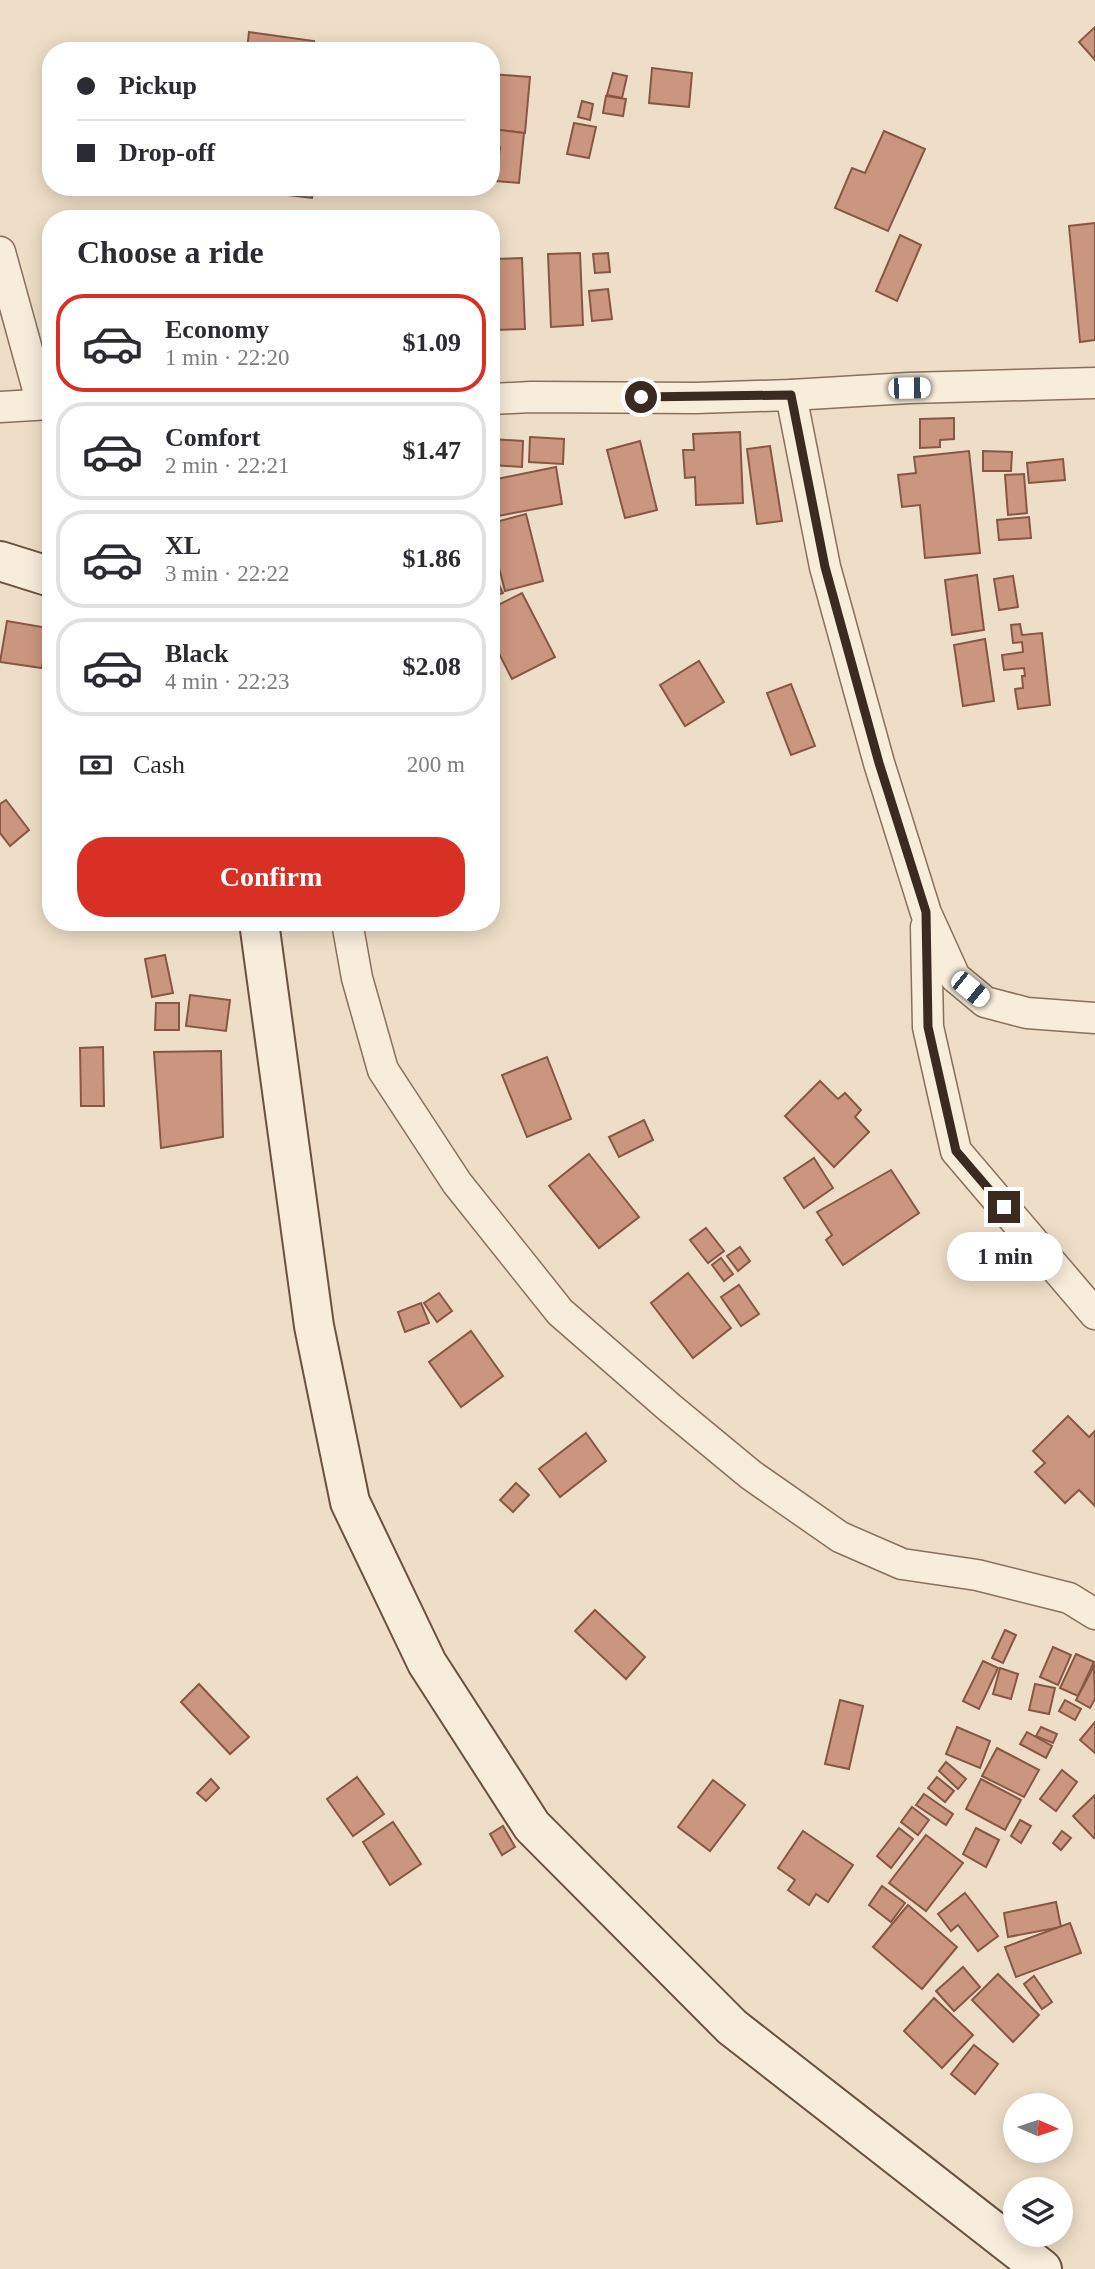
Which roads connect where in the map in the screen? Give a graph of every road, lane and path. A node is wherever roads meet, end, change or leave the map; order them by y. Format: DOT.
graph roads {
  1 [pos="0,252"];
  2 [pos="1095,383"];
  3 [pos="42,388"];
  4 [pos="791,395"];
  5 [pos="500,399"];
  6 [pos="42,404"];
  7 [pos="0,407"];
  8 [pos="0,561"];
  9 [pos="42,573"];
  10 [pos="926,912"];
  11 [pos="259,931"];
  12 [pos="349,931"];
  13 [pos="1095,1018"];
  14 [pos="1095,1314"];
  15 [pos="1095,1614"];
  16 [pos="1042,2269"];
  1 -- 3 [label="street"];
  2 -- 4 [label="street"];
  4 -- 5 [label="street"];
  4 -- 10 [label="street"];
  6 -- 7 [label="street"];
  8 -- 9 [label="main road"];
  10 -- 13 [label="street"];
  10 -- 14 [label="street"];
  11 -- 16 [label="main road"];
  12 -- 15 [label="street"];
}
